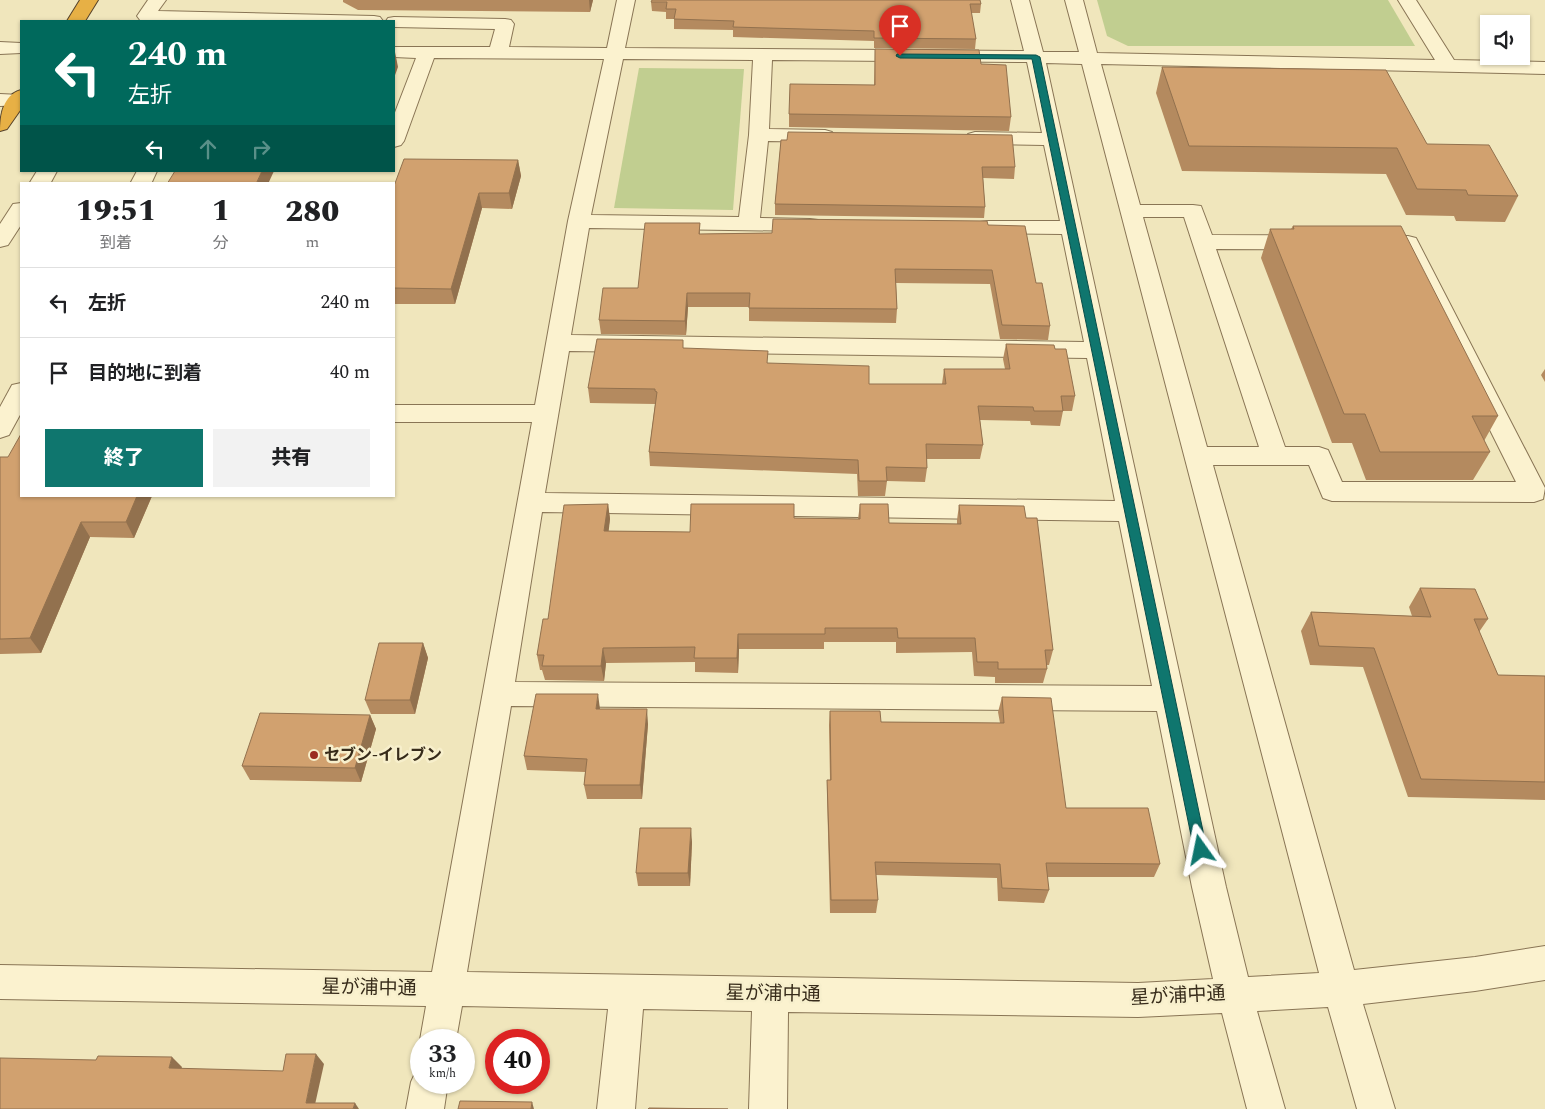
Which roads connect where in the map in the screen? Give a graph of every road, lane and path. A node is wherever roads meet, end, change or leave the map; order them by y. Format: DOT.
graph roads {
  1 [pos="89,0"];
  2 [pos="157,0"];
  3 [pos="312,0"];
  4 [pos="626,0"];
  5 [pos="1020,0"];
  6 [pos="1074,0"];
  7 [pos="1407,0"];
  8 [pos="77,20"];
  9 [pos="271,20"];
  10 [pos="302,20"];
  11 [pos="395,22"];
  12 [pos="0,48"];
  13 [pos="20,48"];
  14 [pos="395,52"];
  15 [pos="427,52"];
  16 [pos="498,53"];
  17 [pos="616,53"];
  18 [pos="763,54"];
  19 [pos="1036,57"];
  20 [pos="1090,58"];
  21 [pos="1448,66"];
  22 [pos="1545,68"];
  23 [pos="13,99"];
  24 [pos="0,125"];
  25 [pos="759,135"];
  26 [pos="847,136"];
  27 [pos="395,137"];
  28 [pos="955,138"];
  29 [pos="1053,139"];
  30 [pos="20,210"];
  31 [pos="1131,211"];
  32 [pos="579,221"];
  33 [pos="749,224"];
  34 [pos="828,225"];
  35 [pos="964,227"];
  36 [pos="1072,228"];
  37 [pos="0,240"];
  38 [pos="1203,242"];
  39 [pos="559,343"];
  40 [pos="1097,350"];
  41 [pos="20,394"];
  42 [pos="395,413"];
  43 [pos="546,414"];
  44 [pos="0,428"];
  45 [pos="1197,456"];
  46 [pos="1275,456"];
  47 [pos="531,502"];
  48 [pos="1130,511"];
  49 [pos="498,694"];
  50 [pos="1169,698"];
  51 [pos="1545,963"];
  52 [pos="0,982"];
  53 [pos="448,989"];
  54 [pos="1341,989"];
  55 [pos="627,992"];
  56 [pos="1234,993"];
  57 [pos="770,994"];
  58 [pos="440,1029"];
  59 [pos="428,1094"];
  60 [pos="425,1109"];
  61 [pos="616,1109"];
  62 [pos="768,1109"];
  63 [pos="1266,1109"];
  64 [pos="1376,1109"];
  1 -- 8 [label="highway"];
  2 -- 9 [label="street"];
  3 -- 10 [label="street"];
  4 -- 17 [label="street"];
  5 -- 19 [label="street"];
  6 -- 20 [label="street"];
  7 -- 21 [label="street"];
  11 -- 16 [label="street"];
  12 -- 13 [label="street"];
  14 -- 15 [label="street"];
  15 -- 16 [label="street"];
  15 -- 27 [label="street"];
  16 -- 17 [label="street"];
  17 -- 18 [label="street"];
  17 -- 32 [label="street"];
  18 -- 19 [label="street"];
  18 -- 25 [label="street"];
  19 -- 20 [label="street"];
  19 -- 29 [label="street"];
  20 -- 21 [label="street"];
  20 -- 31 [label="street"];
  21 -- 22 [label="street"];
  23 -- 24 [label="highway"];
  25 -- 26 [label="street"];
  25 -- 33 [label="street"];
  28 -- 29 [label="street"];
  29 -- 36 [label="street"];
  30 -- 37 [label="street"];
  31 -- 38 [label="street"];
  31 -- 45 [label="street"];
  32 -- 33 [label="street"];
  32 -- 39 [label="street"];
  33 -- 34 [label="street"];
  35 -- 36 [label="street"];
  36 -- 40 [label="street"];
  38 -- 46 [label="street"];
  38 -- 46 [label="street"];
  39 -- 40 [label="street"];
  39 -- 43 [label="street"];
  40 -- 48 [label="street"];
  41 -- 44 [label="street"];
  42 -- 43 [label="street"];
  43 -- 47 [label="street"];
  45 -- 46 [label="street"];
  45 -- 54 [label="street"];
  47 -- 48 [label="street"];
  47 -- 49 [label="street"];
  48 -- 50 [label="street"];
  49 -- 50 [label="street"];
  49 -- 53 [label="street"];
  50 -- 56 [label="street"];
  51 -- 54 [label="street, 星が浦中通"];
  52 -- 53 [label="street, 星が浦中通"];
  53 -- 55 [label="street, 星が浦中通"];
  53 -- 58 [label="street"];
  54 -- 56 [label="street, 星が浦中通"];
  54 -- 64 [label="street"];
  55 -- 57 [label="street, 星が浦中通"];
  55 -- 61 [label="street"];
  56 -- 57 [label="street, 星が浦中通"];
  56 -- 63 [label="street"];
  57 -- 62 [label="street"];
  59 -- 60 [label="street"];
}
